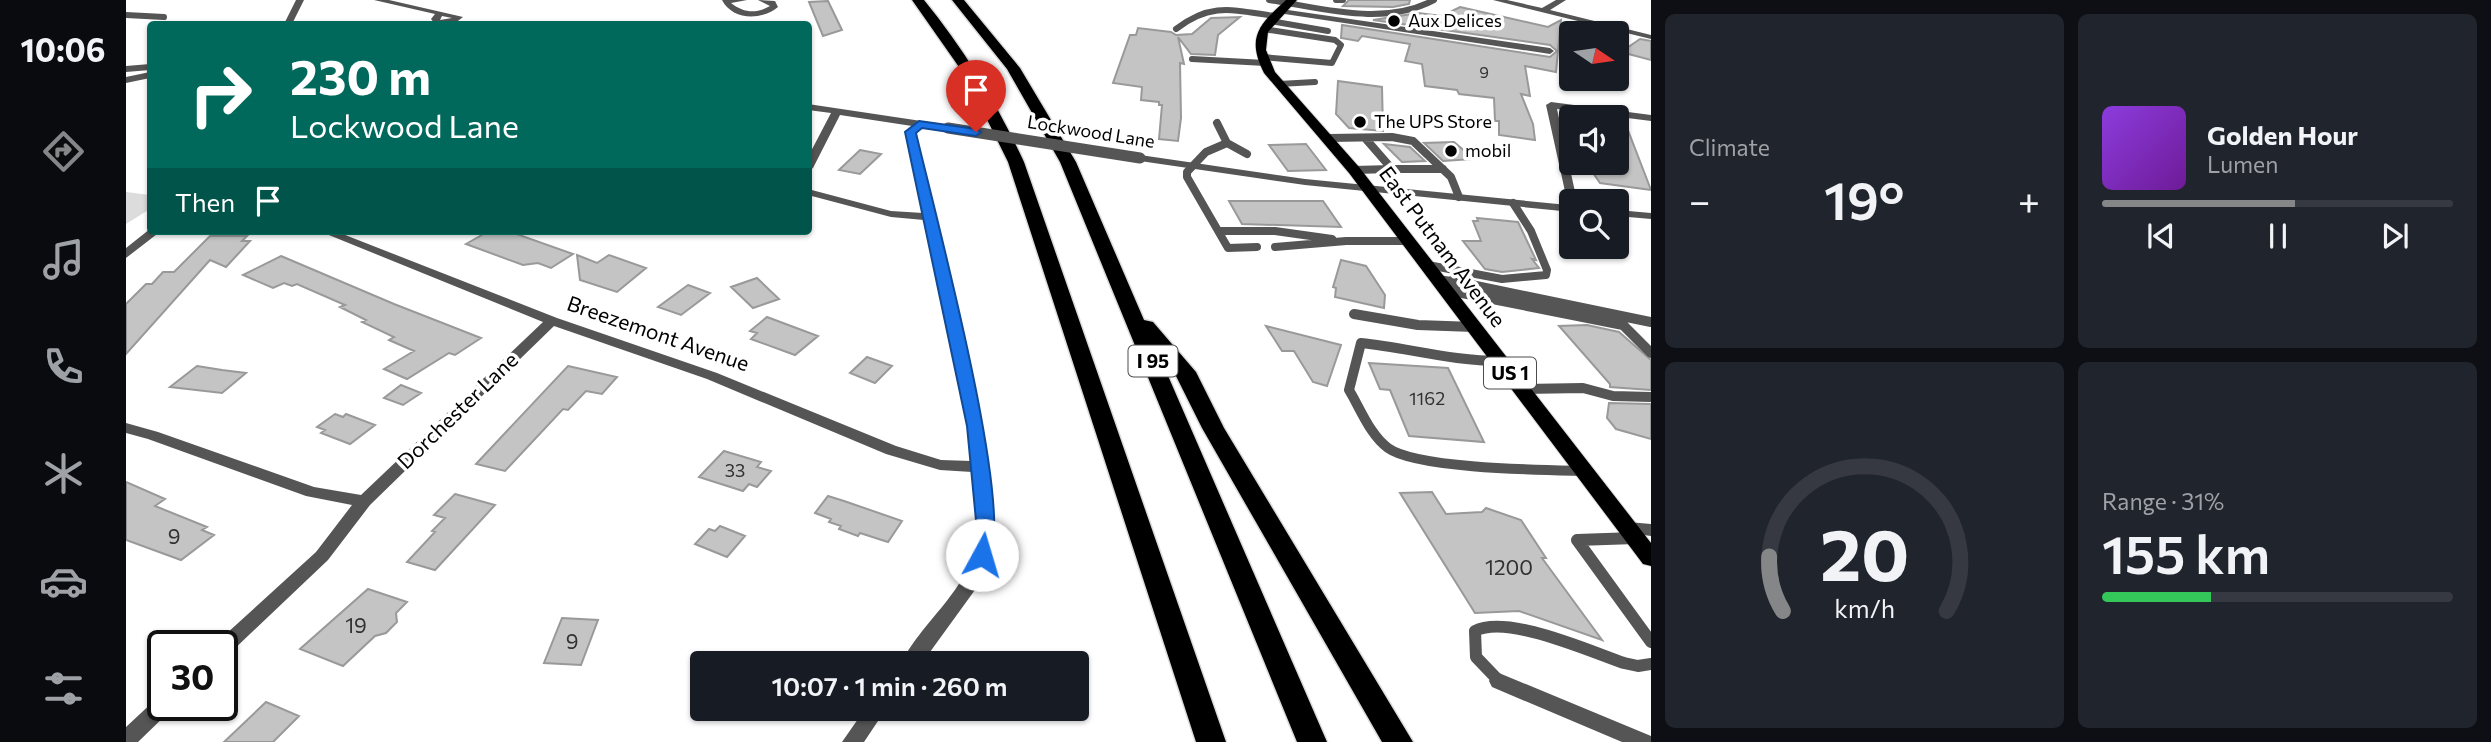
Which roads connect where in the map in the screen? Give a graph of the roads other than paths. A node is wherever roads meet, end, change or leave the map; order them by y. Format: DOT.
graph roads {
  1 [pos="300,0"];
  2 [pos="378,0"];
  3 [pos="722,0"];
  4 [pos="743,0"];
  5 [pos="762,0"];
  6 [pos="918,0"];
  7 [pos="958,0"];
  8 [pos="1269,0"];
  9 [pos="1336,0"];
  10 [pos="1343,0"];
  11 [pos="1434,0"];
  12 [pos="1497,0"];
  13 [pos="1562,0"];
  14 [pos="1543,11"];
  15 [pos="1278,13"];
  16 [pos="439,14"];
  17 [pos="126,15"];
  18 [pos="164,17"];
  19 [pos="290,21"];
  20 [pos="1176,29"];
  21 [pos="1328,31"];
  22 [pos="1651,37"];
  23 [pos="1550,51"];
  24 [pos="1192,59"];
  25 [pos="1263,60"];
  26 [pos="147,67"];
  27 [pos="126,69"];
  28 [pos="147,76"];
  29 [pos="126,80"];
  30 [pos="1315,82"];
  31 [pos="1279,84"];
  32 [pos="812,108"];
  33 [pos="837,111"];
  34 [pos="1651,117"];
  35 [pos="1217,122"];
  36 [pos="919,124"];
  37 [pos="1329,138"];
  38 [pos="1365,138"];
  39 [pos="1227,144"];
  40 [pos="1247,153"];
  41 [pos="812,160"];
  42 [pos="1192,165"];
  43 [pos="1392,169"];
  44 [pos="1443,169"];
  45 [pos="1354,170"];
  46 [pos="1369,188"];
  47 [pos="1569,189"];
  48 [pos="812,193"];
  49 [pos="1459,197"];
  50 [pos="1513,203"];
  51 [pos="1559,208"];
  52 [pos="1629,214"];
  53 [pos="1651,216"];
  54 [pos="930,217"];
  55 [pos="1219,231"];
  56 [pos="150,235"];
  57 [pos="336,235"];
  58 [pos="1346,241"];
  59 [pos="1409,241"];
  60 [pos="1257,247"];
  61 [pos="1275,247"];
  62 [pos="126,254"];
  63 [pos="1437,278"];
  64 [pos="1131,309"];
  65 [pos="1354,314"];
  66 [pos="552,321"];
  67 [pos="1651,322"];
  68 [pos="1474,327"];
  69 [pos="1651,353"];
  70 [pos="1500,361"];
  71 [pos="1522,389"];
  72 [pos="1651,397"];
  73 [pos="126,428"];
  74 [pos="979,467"];
  75 [pos="1584,471"];
  76 [pos="365,501"];
  77 [pos="1638,532"];
  78 [pos="1651,558"];
  79 [pos="238,634"];
  80 [pos="1651,642"];
  81 [pos="920,651"];
  82 [pos="1651,664"];
  83 [pos="1499,681"];
  84 [pos="147,720"];
  85 [pos="867,721"];
  86 [pos="126,740"];
  87 [pos="852,742"];
  88 [pos="1211,742"];
  89 [pos="1312,742"];
  90 [pos="1398,742"];
  91 [pos="1644,742"];
  1 -- 19 [label="street"];
  2 -- 16 [label="street"];
  3 -- 4 [label="street"];
  3 -- 5 [label="street"];
  6 -- 88 [label="highway"];
  7 -- 64 [label="highway, I 95"];
  8 -- 15 [label="lane"];
  9 -- 10 [label="lane"];
  11 -- 15 [label="lane"];
  12 -- 14 [label="street"];
  13 -- 14 [label="street"];
  14 -- 22 [label="street"];
  15 -- 20 [label="lane"];
  15 -- 21 [label="lane"];
  15 -- 23 [label="street"];
  15 -- 25 [label="main road"];
  15 -- 25 [label="lane"];
  17 -- 18 [label="lane"];
  24 -- 25 [label="lane"];
  25 -- 31 [label="main road, East Putnam Avenue / US 1"];
  26 -- 27 [label="street"];
  28 -- 29 [label="street"];
  30 -- 31 [label="lane"];
  31 -- 37 [label="main road, East Putnam Avenue / US 1"];
  32 -- 33 [label="street, Lockwood Lane"];
  33 -- 36 [label="street, Lockwood Lane"];
  33 -- 41 [label="street"];
  34 -- 47 [label="street"];
  35 -- 39 [label="lane"];
  36 -- 42 [label="street, Lockwood Lane, bridge"];
  36 -- 54 [label="street"];
  37 -- 38 [label="lane"];
  37 -- 45 [label="main road, East Putnam Avenue / US 1"];
  38 -- 43 [label="lane"];
  38 -- 44 [label="lane"];
  39 -- 40 [label="lane"];
  39 -- 42 [label="lane"];
  42 -- 46 [label="street, Lockwood Lane"];
  42 -- 55 [label="lane"];
  43 -- 44 [label="lane"];
  43 -- 45 [label="lane"];
  44 -- 49 [label="lane"];
  45 -- 46 [label="main road, East Putnam Avenue / US 1"];
  46 -- 49 [label="street, Lockwood Lane"];
  46 -- 59 [label="main road, East Putnam Avenue / US 1"];
  48 -- 54 [label="street"];
  49 -- 50 [label="street, Lockwood Lane"];
  50 -- 51 [label="street, Lockwood Lane"];
  50 -- 63 [label="lane"];
  52 -- 53 [label="street"];
  54 -- 74 [label="street"];
  55 -- 58 [label="lane"];
  55 -- 60 [label="lane"];
  56 -- 62 [label="street"];
  57 -- 66 [label="street, Breezemont Avenue"];
  58 -- 59 [label="lane"];
  58 -- 61 [label="lane"];
  59 -- 63 [label="main road, East Putnam Avenue / US 1"];
  63 -- 67 [label="lane"];
  63 -- 68 [label="main road, East Putnam Avenue / US 1"];
  63 -- 69 [label="lane"];
  64 -- 89 [label="highway, I 95"];
  64 -- 90 [label="highway"];
  65 -- 68 [label="lane"];
  66 -- 74 [label="street, Breezemont Avenue"];
  66 -- 76 [label="street, Dorchester Lane"];
  68 -- 70 [label="main road, East Putnam Avenue / US 1"];
  70 -- 71 [label="main road, East Putnam Avenue / US 1"];
  70 -- 75 [label="lane"];
  71 -- 72 [label="lane"];
  71 -- 75 [label="main road, East Putnam Avenue / US 1"];
  73 -- 76 [label="street"];
  74 -- 81 [label="street"];
  75 -- 77 [label="main road, East Putnam Avenue / US 1"];
  76 -- 79 [label="street, Dorchester Lane"];
  77 -- 78 [label="main road, East Putnam Avenue / US 1"];
  77 -- 80 [label="lane"];
  82 -- 83 [label="lane"];
  83 -- 91 [label="street"];
  84 -- 86 [label="street"];
  85 -- 87 [label="street"];
}
